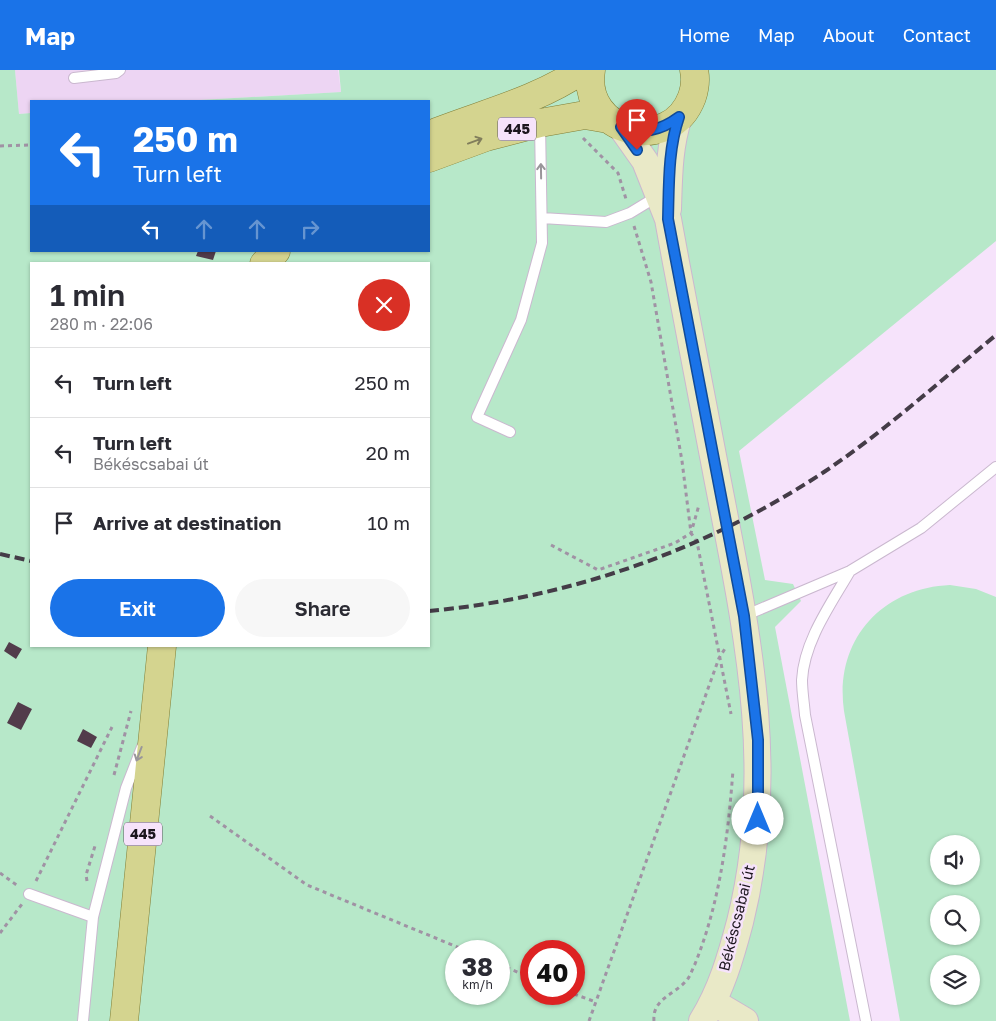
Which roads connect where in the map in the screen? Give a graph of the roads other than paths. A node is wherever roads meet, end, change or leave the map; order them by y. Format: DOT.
graph roads {
  1 [pos="120,70"];
  2 [pos="582,70"];
  3 [pos="591,70"];
  4 [pos="700,76"];
  5 [pos="74,78"];
  6 [pos="679,117"];
  7 [pos="552,120"];
  8 [pos="615,123"];
  9 [pos="430,135"];
  10 [pos="430,158"];
  11 [pos="663,208"];
  12 [pos="542,218"];
  13 [pos="275,252"];
  14 [pos="266,262"];
  15 [pos="510,432"];
  16 [pos="996,467"];
  17 [pos="850,571"];
  18 [pos="744,616"];
  19 [pos="162,647"];
  20 [pos="156,708"];
  21 [pos="29,894"];
  22 [pos="92,917"];
  23 [pos="708,1012"];
  24 [pos="83,1021"];
  25 [pos="124,1021"];
  26 [pos="744,1021"];
  27 [pos="866,1021"];
  1 -- 5 [label="lane"];
  2 -- 9 [label="main road, 445"];
  3 -- 8 [label="main road"];
  4 -- 6 [label="main road, 445"];
  6 -- 8 [label="main road, 445"];
  6 -- 11 [label="street, Békéscsabai út"];
  7 -- 8 [label="main road, 445"];
  10 -- 7 [label="main road, 445, one-way"];
  12 -- 7 [label="lane, one-way"];
  8 -- 11 [label="street, Békéscsabai út"];
  11 -- 12 [label="lane"];
  11 -- 18 [label="street, Békéscsabai út"];
  12 -- 15 [label="lane"];
  13 -- 14 [label="main road"];
  16 -- 17 [label="lane"];
  17 -- 18 [label="lane"];
  17 -- 27 [label="lane"];
  18 -- 23 [label="street, Békéscsabai út"];
  19 -- 20 [label="main road, 445"];
  20 -- 22 [label="lane, one-way"];
  20 -- 25 [label="main road, 445"];
  21 -- 22 [label="lane"];
  22 -- 24 [label="lane"];
  23 -- 26 [label="street"];
}
